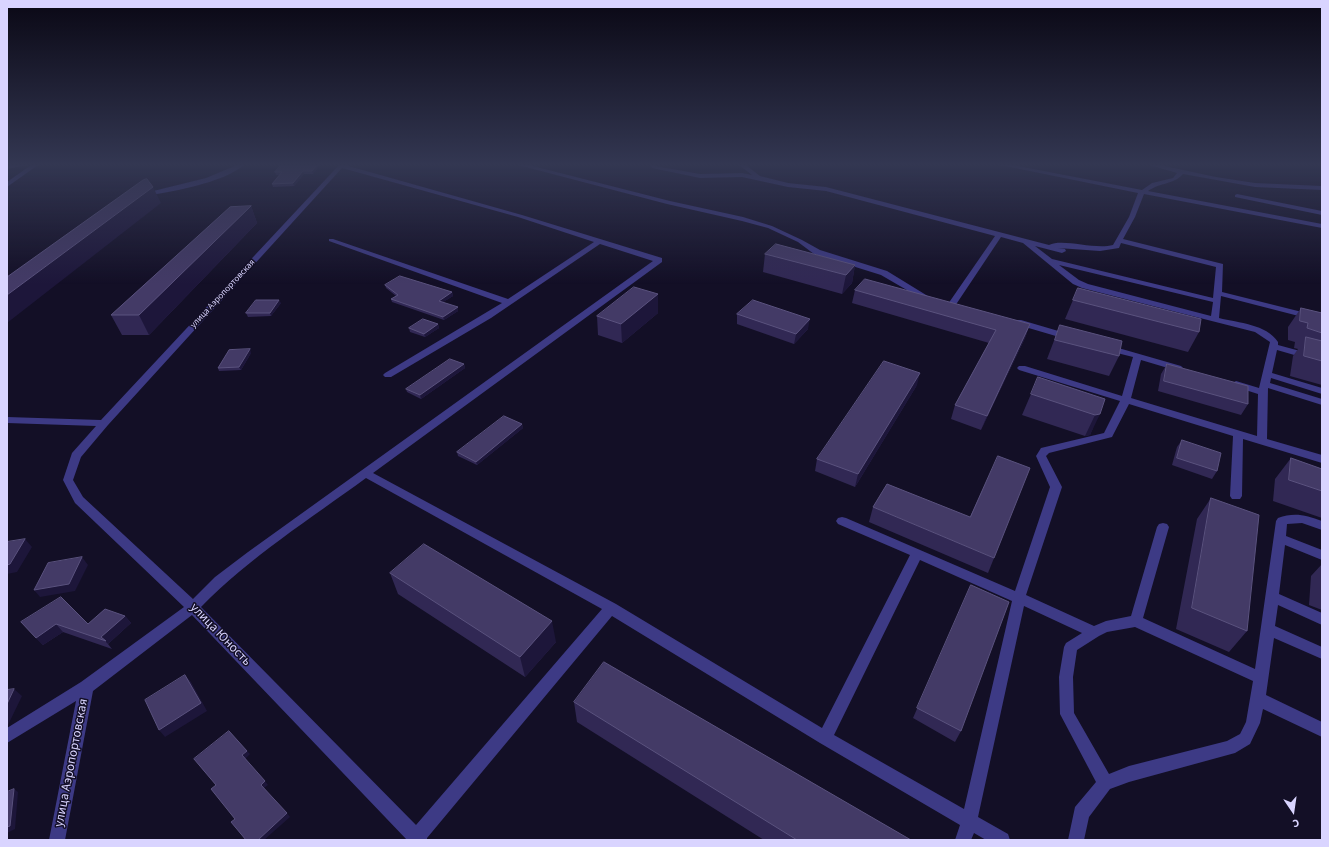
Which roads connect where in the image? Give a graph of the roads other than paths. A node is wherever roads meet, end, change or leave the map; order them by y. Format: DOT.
graph roads {
  1 [pos="306,205"];
  2 [pos="474,205"];
  3 [pos="676,205"];
  4 [pos="884,205"];
  5 [pos="1136,205"];
  6 [pos="1208,205"];
  7 [pos="1280,205"];
  8 [pos="1322,213"];
  9 [pos="1322,226"];
  10 [pos="999,235"];
  11 [pos="331,240"];
  12 [pos="596,240"];
  13 [pos="1119,240"];
  14 [pos="1025,241"];
  15 [pos="1046,246"];
  16 [pos="1062,251"];
  17 [pos="1049,260"];
  18 [pos="1218,297"];
  19 [pos="508,302"];
  20 [pos="1215,319"];
  21 [pos="1322,320"];
  22 [pos="1012,321"];
  23 [pos="1078,340"];
  24 [pos="1100,346"];
  25 [pos="1273,346"];
  26 [pos="1138,356"];
  27 [pos="1322,360"];
  28 [pos="1022,368"];
  29 [pos="1189,371"];
  30 [pos="1266,374"];
  31 [pos="388,375"];
  32 [pos="1226,381"];
  33 [pos="1264,388"];
  34 [pos="1322,391"];
  35 [pos="1126,400"];
  36 [pos="1322,402"];
  37 [pos="7,420"];
  38 [pos="104,423"];
  39 [pos="1238,433"];
  40 [pos="1262,440"];
  41 [pos="1322,458"];
  42 [pos="365,473"];
  43 [pos="1236,496"];
  44 [pos="842,521"];
  45 [pos="1322,526"];
  46 [pos="1163,527"];
  47 [pos="1281,539"];
  48 [pos="917,553"];
  49 [pos="1322,555"];
  50 [pos="1019,598"];
  51 [pos="1272,598"];
  52 [pos="193,607"];
  53 [pos="611,608"];
  54 [pos="1322,619"];
  55 [pos="1136,621"];
  56 [pos="1268,629"];
  57 [pos="1094,632"];
  58 [pos="1322,653"];
  59 [pos="1261,678"];
  60 [pos="86,687"];
  61 [pos="1258,699"];
  62 [pos="1322,730"];
  63 [pos="7,736"];
  64 [pos="825,738"];
  65 [pos="1105,783"];
  66 [pos="969,821"];
  67 [pos="418,839"];
  68 [pos="57,840"];
  69 [pos="963,840"];
  70 [pos="1002,840"];
  71 [pos="1076,840"];
  1 -- 38 [label="street, улица Аэропортовская"];
  2 -- 12 [label="street"];
  3 -- 10 [label="street"];
  4 -- 10 [label="street"];
  5 -- 13 [label="street"];
  6 -- 9 [label="street"];
  7 -- 8 [label="street"];
  10 -- 14 [label="street"];
  11 -- 19 [label="street"];
  12 -- 19 [label="street"];
  12 -- 42 [label="street"];
  13 -- 15 [label="street"];
  13 -- 18 [label="street"];
  14 -- 15 [label="street"];
  14 -- 17 [label="street"];
  15 -- 16 [label="street"];
  17 -- 18 [label="street"];
  17 -- 20 [label="street"];
  18 -- 20 [label="street"];
  18 -- 21 [label="street"];
  19 -- 31 [label="street"];
  20 -- 25 [label="street"];
  22 -- 23 [label="street"];
  24 -- 26 [label="street"];
  25 -- 27 [label="street"];
  25 -- 30 [label="street"];
  26 -- 29 [label="street"];
  26 -- 35 [label="street"];
  28 -- 35 [label="street"];
  30 -- 33 [label="street"];
  30 -- 34 [label="street"];
  32 -- 33 [label="street"];
  33 -- 36 [label="street"];
  33 -- 40 [label="street"];
  35 -- 39 [label="street"];
  35 -- 50 [label="street"];
  37 -- 38 [label="street"];
  38 -- 52 [label="street, улица Юность"];
  39 -- 40 [label="street"];
  39 -- 43 [label="street"];
  40 -- 41 [label="street"];
  42 -- 52 [label="street"];
  42 -- 53 [label="street"];
  44 -- 48 [label="street"];
  45 -- 47 [label="street"];
  46 -- 55 [label="street"];
  47 -- 49 [label="street"];
  47 -- 51 [label="street"];
  48 -- 50 [label="street"];
  48 -- 64 [label="street"];
  50 -- 57 [label="street"];
  50 -- 66 [label="street"];
  51 -- 54 [label="street"];
  51 -- 56 [label="street"];
  52 -- 60 [label="street"];
  52 -- 67 [label="street, улица Юность"];
  53 -- 64 [label="street"];
  53 -- 67 [label="street"];
  55 -- 57 [label="street"];
  55 -- 59 [label="street"];
  56 -- 58 [label="street"];
  56 -- 59 [label="street"];
  57 -- 65 [label="street"];
  59 -- 61 [label="street"];
  60 -- 63 [label="street"];
  60 -- 68 [label="street, улица Аэропортовская"];
  61 -- 62 [label="street"];
  61 -- 65 [label="street"];
  64 -- 66 [label="street"];
  65 -- 71 [label="street"];
  66 -- 69 [label="street"];
  66 -- 70 [label="street"];
}
